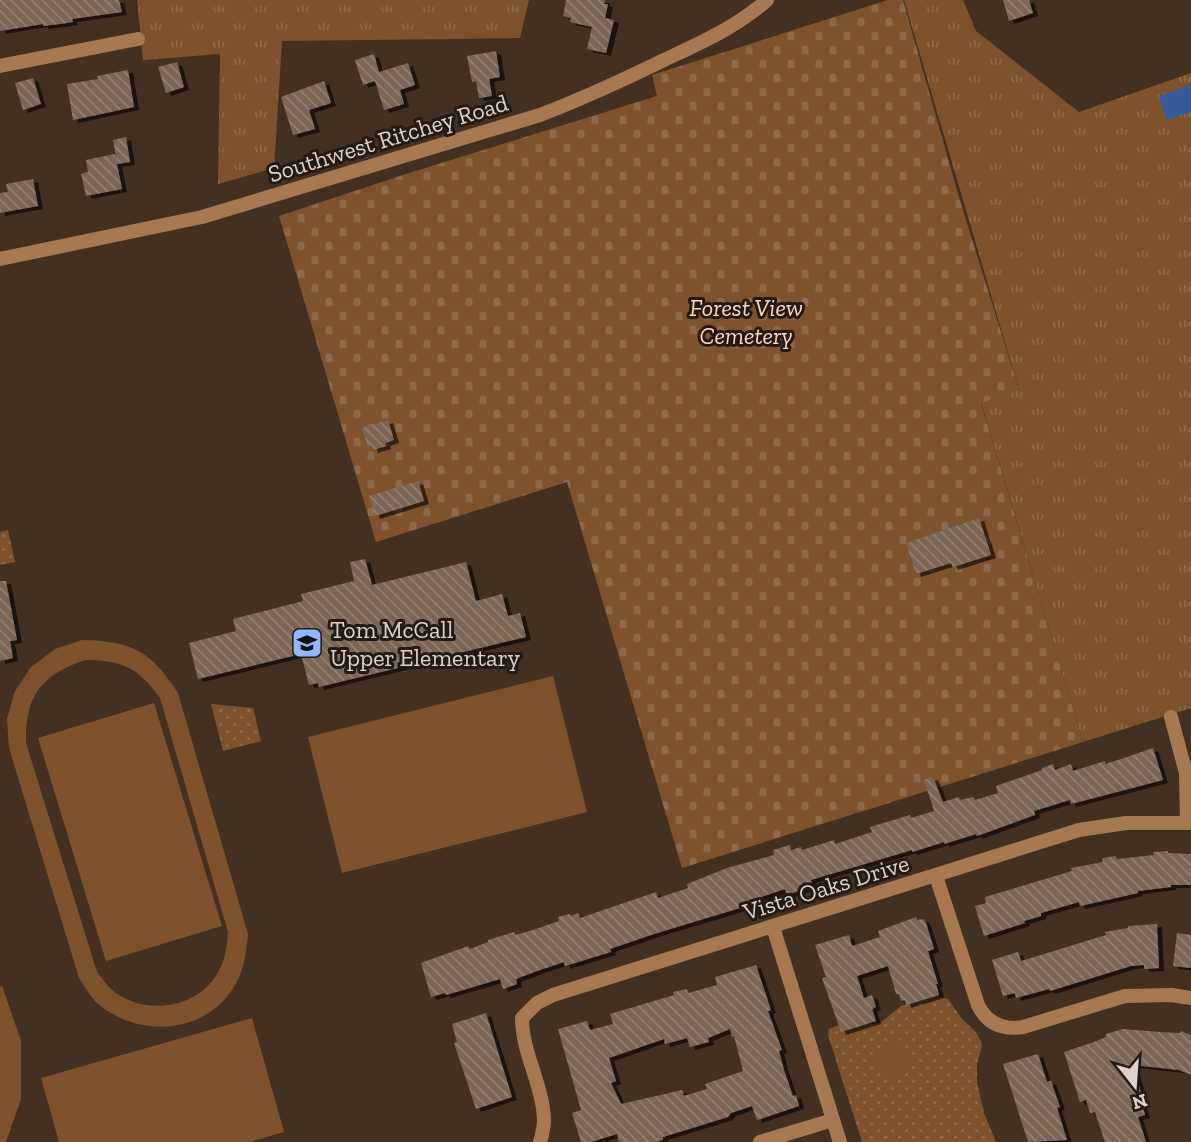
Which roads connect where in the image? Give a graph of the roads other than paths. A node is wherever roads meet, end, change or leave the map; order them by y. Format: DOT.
graph roads {
  1 [pos="767,0"];
  2 [pos="138,39"];
  3 [pos="0,66"];
  4 [pos="0,259"];
  5 [pos="1171,717"];
  6 [pos="1189,823"];
  7 [pos="936,877"];
  8 [pos="773,927"];
  9 [pos="1191,998"];
  10 [pos="833,1120"];
  11 [pos="540,1142"];
  12 [pos="760,1142"];
  13 [pos="840,1142"];
  1 -- 4 [label="street, Southwest Ritchey Road"];
  2 -- 3 [label="street"];
  5 -- 6 [label="street"];
  6 -- 7 [label="street, Vista Oaks Drive"];
  7 -- 8 [label="street, Vista Oaks Drive"];
  7 -- 9 [label="street"];
  8 -- 10 [label="street"];
  8 -- 11 [label="street, Vista Oaks Drive"];
  10 -- 12 [label="street"];
  10 -- 13 [label="street"];
}
